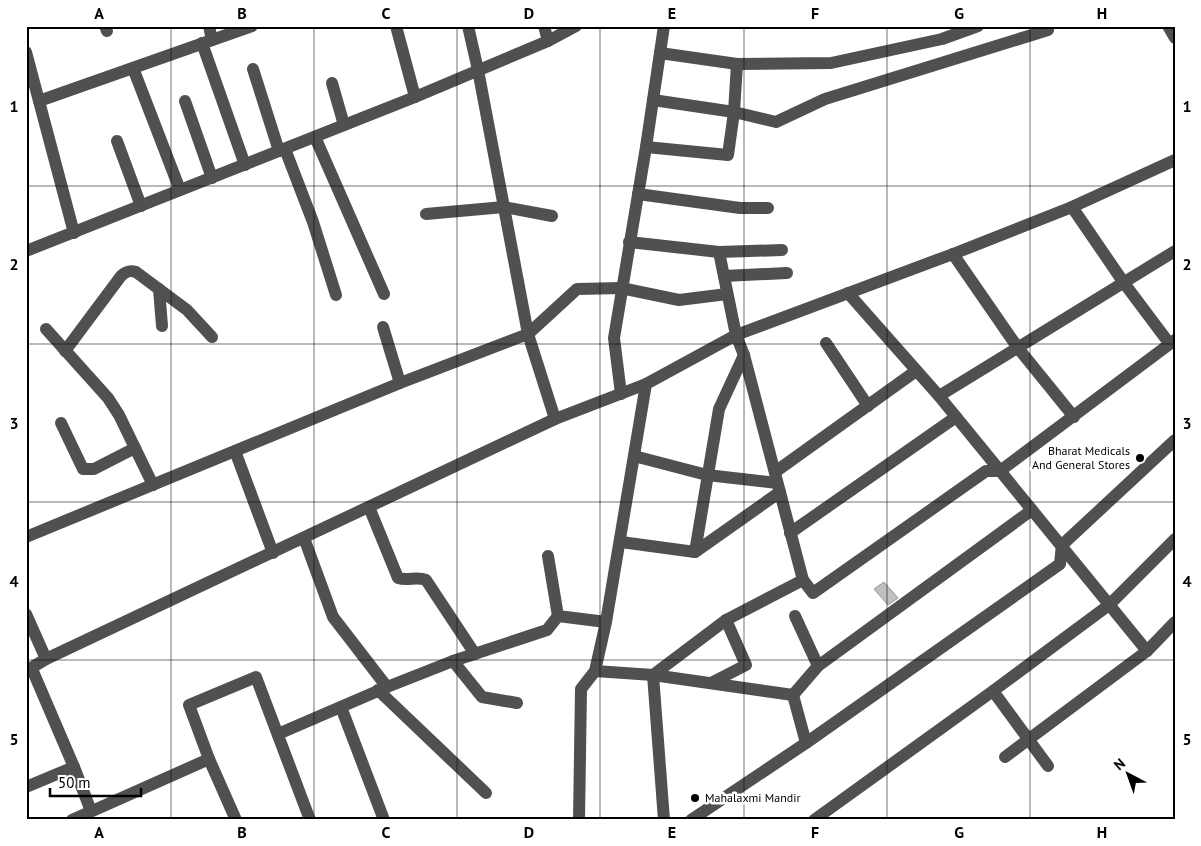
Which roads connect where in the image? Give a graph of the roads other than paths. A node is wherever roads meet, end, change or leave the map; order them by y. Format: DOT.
graph roads {
  1 [pos="209,26"];
  2 [pos="252,26"];
  3 [pos="396,26"];
  4 [pos="468,26"];
  5 [pos="544,26"];
  6 [pos="576,26"];
  7 [pos="664,26"];
  8 [pos="978,26"];
  9 [pos="1046,26"];
  10 [pos="1168,26"];
  11 [pos="1175,38"];
  12 [pos="548,41"];
  13 [pos="207,42"];
  14 [pos="26,52"];
  15 [pos="660,53"];
  16 [pos="737,64"];
  17 [pos="133,68"];
  18 [pos="253,69"];
  19 [pos="478,70"];
  20 [pos="332,82"];
  21 [pos="415,96"];
  22 [pos="39,100"];
  23 [pos="653,100"];
  24 [pos="186,101"];
  25 [pos="734,112"];
  26 [pos="344,125"];
  27 [pos="315,137"];
  28 [pos="118,141"];
  29 [pos="646,147"];
  30 [pos="282,150"];
  31 [pos="1175,160"];
  32 [pos="245,165"];
  33 [pos="212,178"];
  34 [pos="180,190"];
  35 [pos="638,194"];
  36 [pos="141,206"];
  37 [pos="1072,206"];
  38 [pos="504,207"];
  39 [pos="768,208"];
  40 [pos="426,214"];
  41 [pos="552,216"];
  42 [pos="74,233"];
  43 [pos="629,242"];
  44 [pos="782,250"];
  45 [pos="26,251"];
  46 [pos="1175,251"];
  47 [pos="719,252"];
  48 [pos="953,254"];
  49 [pos="788,272"];
  50 [pos="724,276"];
  51 [pos="1124,283"];
  52 [pos="621,288"];
  53 [pos="159,289"];
  54 [pos="384,294"];
  55 [pos="727,294"];
  56 [pos="848,294"];
  57 [pos="336,295"];
  58 [pos="162,326"];
  59 [pos="383,327"];
  60 [pos="46,329"];
  61 [pos="528,334"];
  62 [pos="736,335"];
  63 [pos="212,337"];
  64 [pos="1172,342"];
  65 [pos="826,343"];
  66 [pos="1018,348"];
  67 [pos="65,350"];
  68 [pos="744,355"];
  69 [pos="916,371"];
  70 [pos="400,383"];
  71 [pos="646,384"];
  72 [pos="621,394"];
  73 [pos="939,396"];
  74 [pos="868,406"];
  75 [pos="956,417"];
  76 [pos="1074,417"];
  77 [pos="555,419"];
  78 [pos="61,423"];
  79 [pos="1175,440"];
  80 [pos="135,448"];
  81 [pos="235,452"];
  82 [pos="634,456"];
  83 [pos="1000,471"];
  84 [pos="707,475"];
  85 [pos="777,482"];
  86 [pos="154,485"];
  87 [pos="369,508"];
  88 [pos="1032,510"];
  89 [pos="790,533"];
  90 [pos="26,537"];
  91 [pos="304,538"];
  92 [pos="1175,540"];
  93 [pos="620,542"];
  94 [pos="1062,545"];
  95 [pos="695,552"];
  96 [pos="274,553"];
  97 [pos="548,556"];
  98 [pos="803,580"];
  99 [pos="1109,605"];
  100 [pos="26,614"];
  101 [pos="558,616"];
  102 [pos="795,616"];
  103 [pos="726,620"];
  104 [pos="606,622"];
  105 [pos="1175,622"];
  106 [pos="1147,651"];
  107 [pos="475,654"];
  108 [pos="46,659"];
  109 [pos="453,661"];
  110 [pos="818,666"];
  111 [pos="29,670"];
  112 [pos="595,671"];
  113 [pos="653,675"];
  114 [pos="711,683"];
  115 [pos="382,688"];
  116 [pos="993,691"];
  117 [pos="792,695"];
  118 [pos="517,703"];
  119 [pos="341,706"];
  120 [pos="278,734"];
  121 [pos="1028,739"];
  122 [pos="806,743"];
  123 [pos="1006,756"];
  124 [pos="209,759"];
  125 [pos="1048,766"];
  126 [pos="74,767"];
  127 [pos="26,787"];
  128 [pos="486,794"];
  129 [pos="91,811"];
  130 [pos="72,820"];
  131 [pos="236,820"];
  132 [pos="310,820"];
  133 [pos="384,820"];
  134 [pos="579,820"];
  135 [pos="664,820"];
  136 [pos="691,820"];
  137 [pos="814,820"];
  1 -- 13 [label="street"];
  2 -- 13 [label="street"];
  3 -- 21 [label="street"];
  4 -- 19 [label="street"];
  5 -- 12 [label="street"];
  6 -- 12 [label="street"];
  7 -- 15 [label="street"];
  8 -- 16 [label="street"];
  9 -- 25 [label="street"];
  10 -- 11 [label="street"];
  12 -- 19 [label="street"];
  13 -- 17 [label="street"];
  13 -- 32 [label="street"];
  14 -- 22 [label="street"];
  15 -- 16 [label="street"];
  15 -- 23 [label="street"];
  16 -- 25 [label="street"];
  17 -- 22 [label="street"];
  17 -- 34 [label="street"];
  18 -- 30 [label="street"];
  19 -- 21 [label="street"];
  19 -- 38 [label="street"];
  20 -- 26 [label="street"];
  21 -- 26 [label="street"];
  22 -- 42 [label="street"];
  23 -- 25 [label="street"];
  23 -- 29 [label="street"];
  24 -- 33 [label="street"];
  25 -- 29 [label="street"];
  26 -- 27 [label="street"];
  27 -- 30 [label="street"];
  27 -- 54 [label="street"];
  28 -- 36 [label="street"];
  29 -- 35 [label="street"];
  30 -- 32 [label="street"];
  30 -- 57 [label="street"];
  31 -- 37 [label="street"];
  32 -- 33 [label="street"];
  33 -- 34 [label="street"];
  34 -- 36 [label="street"];
  35 -- 39 [label="street"];
  35 -- 43 [label="street"];
  36 -- 42 [label="street"];
  37 -- 48 [label="street"];
  37 -- 51 [label="street"];
  38 -- 40 [label="street"];
  38 -- 41 [label="street"];
  38 -- 61 [label="street"];
  42 -- 45 [label="street"];
  43 -- 47 [label="street"];
  43 -- 52 [label="street"];
  44 -- 47 [label="street"];
  46 -- 51 [label="street"];
  47 -- 50 [label="street"];
  48 -- 56 [label="street"];
  48 -- 66 [label="street"];
  49 -- 50 [label="street"];
  50 -- 55 [label="street"];
  51 -- 64 [label="street"];
  51 -- 66 [label="street"];
  52 -- 55 [label="street"];
  52 -- 61 [label="street"];
  52 -- 72 [label="street"];
  53 -- 58 [label="street"];
  53 -- 63 [label="street"];
  53 -- 67 [label="street"];
  55 -- 62 [label="street"];
  56 -- 62 [label="street"];
  56 -- 69 [label="street"];
  59 -- 70 [label="street"];
  60 -- 67 [label="street"];
  61 -- 70 [label="street"];
  61 -- 77 [label="street"];
  62 -- 68 [label="street"];
  62 -- 71 [label="street"];
  64 -- 76 [label="street"];
  65 -- 74 [label="street"];
  66 -- 73 [label="street"];
  66 -- 76 [label="street"];
  67 -- 80 [label="street"];
  68 -- 84 [label="street"];
  68 -- 85 [label="street"];
  69 -- 73 [label="street"];
  69 -- 74 [label="street"];
  70 -- 81 [label="street"];
  71 -- 72 [label="street"];
  71 -- 82 [label="street"];
  72 -- 77 [label="street"];
  73 -- 75 [label="street"];
  74 -- 85 [label="street"];
  75 -- 83 [label="street"];
  75 -- 89 [label="street"];
  76 -- 83 [label="street"];
  77 -- 87 [label="street"];
  78 -- 80 [label="street"];
  79 -- 94 [label="street"];
  80 -- 86 [label="street"];
  81 -- 86 [label="street"];
  81 -- 96 [label="street"];
  82 -- 84 [label="street"];
  82 -- 93 [label="street"];
  83 -- 88 [label="street"];
  83 -- 98 [label="street"];
  84 -- 85 [label="street"];
  84 -- 95 [label="street"];
  85 -- 89 [label="street"];
  85 -- 95 [label="street"];
  86 -- 90 [label="street"];
  87 -- 91 [label="street"];
  87 -- 107 [label="street"];
  88 -- 94 [label="street"];
  88 -- 110 [label="street"];
  89 -- 98 [label="street"];
  91 -- 96 [label="street"];
  91 -- 115 [label="street"];
  92 -- 99 [label="street"];
  93 -- 95 [label="street"];
  93 -- 104 [label="street"];
  94 -- 99 [label="street"];
  94 -- 122 [label="street"];
  96 -- 108 [label="street"];
  97 -- 101 [label="street"];
  98 -- 103 [label="street"];
  99 -- 106 [label="street"];
  99 -- 116 [label="street"];
  100 -- 108 [label="street"];
  101 -- 104 [label="street"];
  101 -- 107 [label="street"];
  102 -- 110 [label="street"];
  103 -- 113 [label="street"];
  103 -- 114 [label="street"];
  104 -- 112 [label="street"];
  105 -- 106 [label="street"];
  106 -- 121 [label="street"];
  107 -- 109 [label="street"];
  108 -- 111 [label="street"];
  109 -- 115 [label="street"];
  109 -- 118 [label="street"];
  110 -- 117 [label="street"];
  111 -- 126 [label="street"];
  112 -- 113 [label="street"];
  112 -- 134 [label="street"];
  113 -- 114 [label="street"];
  113 -- 135 [label="street"];
  114 -- 117 [label="street"];
  115 -- 119 [label="street"];
  115 -- 128 [label="street"];
  116 -- 121 [label="street"];
  116 -- 137 [label="street"];
  117 -- 122 [label="street"];
  119 -- 120 [label="street"];
  119 -- 133 [label="street"];
  120 -- 124 [label="street"];
  120 -- 132 [label="street"];
  121 -- 123 [label="street"];
  121 -- 125 [label="street"];
  122 -- 136 [label="street"];
  124 -- 129 [label="street"];
  124 -- 131 [label="street"];
  126 -- 127 [label="street"];
  126 -- 129 [label="street"];
  129 -- 130 [label="street"];
}
